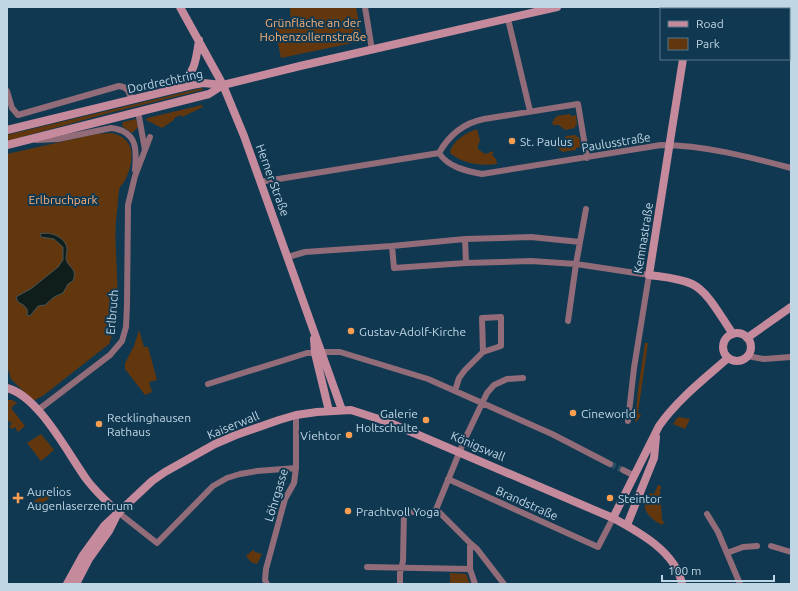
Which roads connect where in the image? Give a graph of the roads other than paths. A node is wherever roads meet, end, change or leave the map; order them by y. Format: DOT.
graph roads {
  1 [pos="180,7"];
  2 [pos="365,7"];
  3 [pos="557,7"];
  4 [pos="508,18"];
  5 [pos="199,40"];
  6 [pos="372,50"];
  7 [pos="683,60"];
  8 [pos="223,85"];
  9 [pos="174,89"];
  10 [pos="7,91"];
  11 [pos="132,100"];
  12 [pos="138,111"];
  13 [pos="530,111"];
  14 [pos="120,129"];
  15 [pos="7,130"];
  16 [pos="150,137"];
  17 [pos="27,140"];
  18 [pos="7,145"];
  19 [pos="670,146"];
  20 [pos="145,152"];
  21 [pos="439,152"];
  22 [pos="587,158"];
  23 [pos="791,168"];
  24 [pos="135,176"];
  25 [pos="260,182"];
  26 [pos="586,208"];
  27 [pos="465,238"];
  28 [pos="580,242"];
  29 [pos="392,246"];
  30 [pos="288,257"];
  31 [pos="466,263"];
  32 [pos="576,264"];
  33 [pos="649,275"];
  34 [pos="791,307"];
  35 [pos="568,320"];
  36 [pos="733,334"];
  37 [pos="748,338"];
  38 [pos="318,352"];
  39 [pos="484,352"];
  40 [pos="747,356"];
  41 [pos="791,357"];
  42 [pos="728,358"];
  43 [pos="523,378"];
  44 [pos="208,384"];
  45 [pos="7,388"];
  46 [pos="455,391"];
  47 [pos="481,403"];
  48 [pos="38,410"];
  49 [pos="342,410"];
  50 [pos="329,411"];
  51 [pos="296,415"];
  52 [pos="628,421"];
  53 [pos="656,432"];
  54 [pos="460,452"];
  55 [pos="610,464"];
  56 [pos="296,468"];
  57 [pos="623,470"];
  58 [pos="635,476"];
  59 [pos="448,479"];
  60 [pos="435,512"];
  61 [pos="119,513"];
  62 [pos="707,514"];
  63 [pos="613,518"];
  64 [pos="627,525"];
  65 [pos="470,543"];
  66 [pos="757,546"];
  67 [pos="771,546"];
  68 [pos="791,552"];
  69 [pos="726,553"];
  70 [pos="367,567"];
  71 [pos="402,568"];
  72 [pos="470,569"];
  73 [pos="266,582"];
  74 [pos="67,584"];
  75 [pos="76,584"];
  76 [pos="400,584"];
  77 [pos="475,584"];
  78 [pos="504,584"];
  79 [pos="682,584"];
  80 [pos="740,584"];
  1 -- 5 [label="main road, Herner Straße"];
  2 -- 6 [label="street"];
  3 -- 4 [label="main road"];
  4 -- 6 [label="main road"];
  4 -- 13 [label="street"];
  5 -- 8 [label="main road, Herner Straße"];
  5 -- 9 [label="main road"];
  6 -- 8 [label="main road"];
  7 -- 19 [label="main road, Kemnastraße"];
  8 -- 9 [label="main road, Dordrechtring"];
  8 -- 12 [label="main road, Dordrechtring"];
  8 -- 25 [label="main road, Herner Straße"];
  9 -- 11 [label="main road, Dordrechtring"];
  10 -- 11 [label="street"];
  11 -- 15 [label="main road, Dordrechtring"];
  12 -- 17 [label="main road, Dordrechtring"];
  12 -- 20 [label="street"];
  13 -- 21 [label="street"];
  13 -- 22 [label="street"];
  14 -- 17 [label="street, Dordrechtring"];
  14 -- 24 [label="street, Erlbruch"];
  16 -- 20 [label="street, Erlbruch"];
  17 -- 18 [label="main road, Dordrechtring"];
  19 -- 22 [label="street, Paulusstraße"];
  19 -- 23 [label="street, Paulusstraße"];
  19 -- 33 [label="main road, Kemnastraße"];
  20 -- 24 [label="street, Erlbruch"];
  21 -- 22 [label="street, Paulusstraße"];
  21 -- 25 [label="street"];
  24 -- 48 [label="street, Erlbruch"];
  25 -- 30 [label="main road, Herner Straße"];
  26 -- 28 [label="street"];
  27 -- 28 [label="street"];
  27 -- 29 [label="street"];
  27 -- 31 [label="street"];
  28 -- 32 [label="street"];
  29 -- 30 [label="street"];
  29 -- 31 [label="street"];
  30 -- 38 [label="main road, Herner Straße"];
  31 -- 32 [label="street"];
  32 -- 33 [label="street"];
  32 -- 35 [label="street"];
  33 -- 36 [label="main road"];
  33 -- 52 [label="street, Kemnastraße"];
  34 -- 37 [label="main road"];
  36 -- 37 [label="main road"];
  36 -- 42 [label="main road"];
  37 -- 40 [label="main road"];
  38 -- 44 [label="street"];
  38 -- 46 [label="street"];
  38 -- 49 [label="main road, Herner Straße"];
  38 -- 50 [label="main road, Herner Straße"];
  39 -- 39 [label="street"];
  39 -- 46 [label="street"];
  40 -- 41 [label="street"];
  40 -- 42 [label="main road"];
  42 -- 53 [label="main road"];
  43 -- 47 [label="street"];
  45 -- 48 [label="main road"];
  46 -- 47 [label="street"];
  47 -- 54 [label="street"];
  47 -- 55 [label="street"];
  48 -- 61 [label="main road"];
  49 -- 50 [label="main road, Königswall"];
  49 -- 54 [label="main road, Königswall"];
  50 -- 51 [label="main road, Kaiserwall"];
  51 -- 56 [label="street, Löhrgasse"];
  51 -- 61 [label="main road, Kaiserwall"];
  53 -- 58 [label="main road"];
  53 -- 64 [label="main road"];
  54 -- 59 [label="street"];
  54 -- 63 [label="main road, Königswall"];
  56 -- 61 [label="street"];
  56 -- 73 [label="street, Löhrgasse"];
  57 -- 58 [label="street"];
  58 -- 63 [label="main road"];
  59 -- 60 [label="street"];
  59 -- 63 [label="street, Brandstraße"];
  60 -- 65 [label="street"];
  60 -- 71 [label="street"];
  61 -- 74 [label="main road, Kaiserwall"];
  61 -- 75 [label="main road, Kaiserwall"];
  62 -- 69 [label="street"];
  63 -- 64 [label="main road, Königswall"];
  64 -- 79 [label="main road, Königswall"];
  65 -- 72 [label="street"];
  65 -- 78 [label="street"];
  66 -- 69 [label="street"];
  67 -- 68 [label="street"];
  69 -- 80 [label="street"];
  70 -- 71 [label="street"];
  71 -- 72 [label="street"];
  71 -- 76 [label="street"];
  72 -- 77 [label="street"];
}
